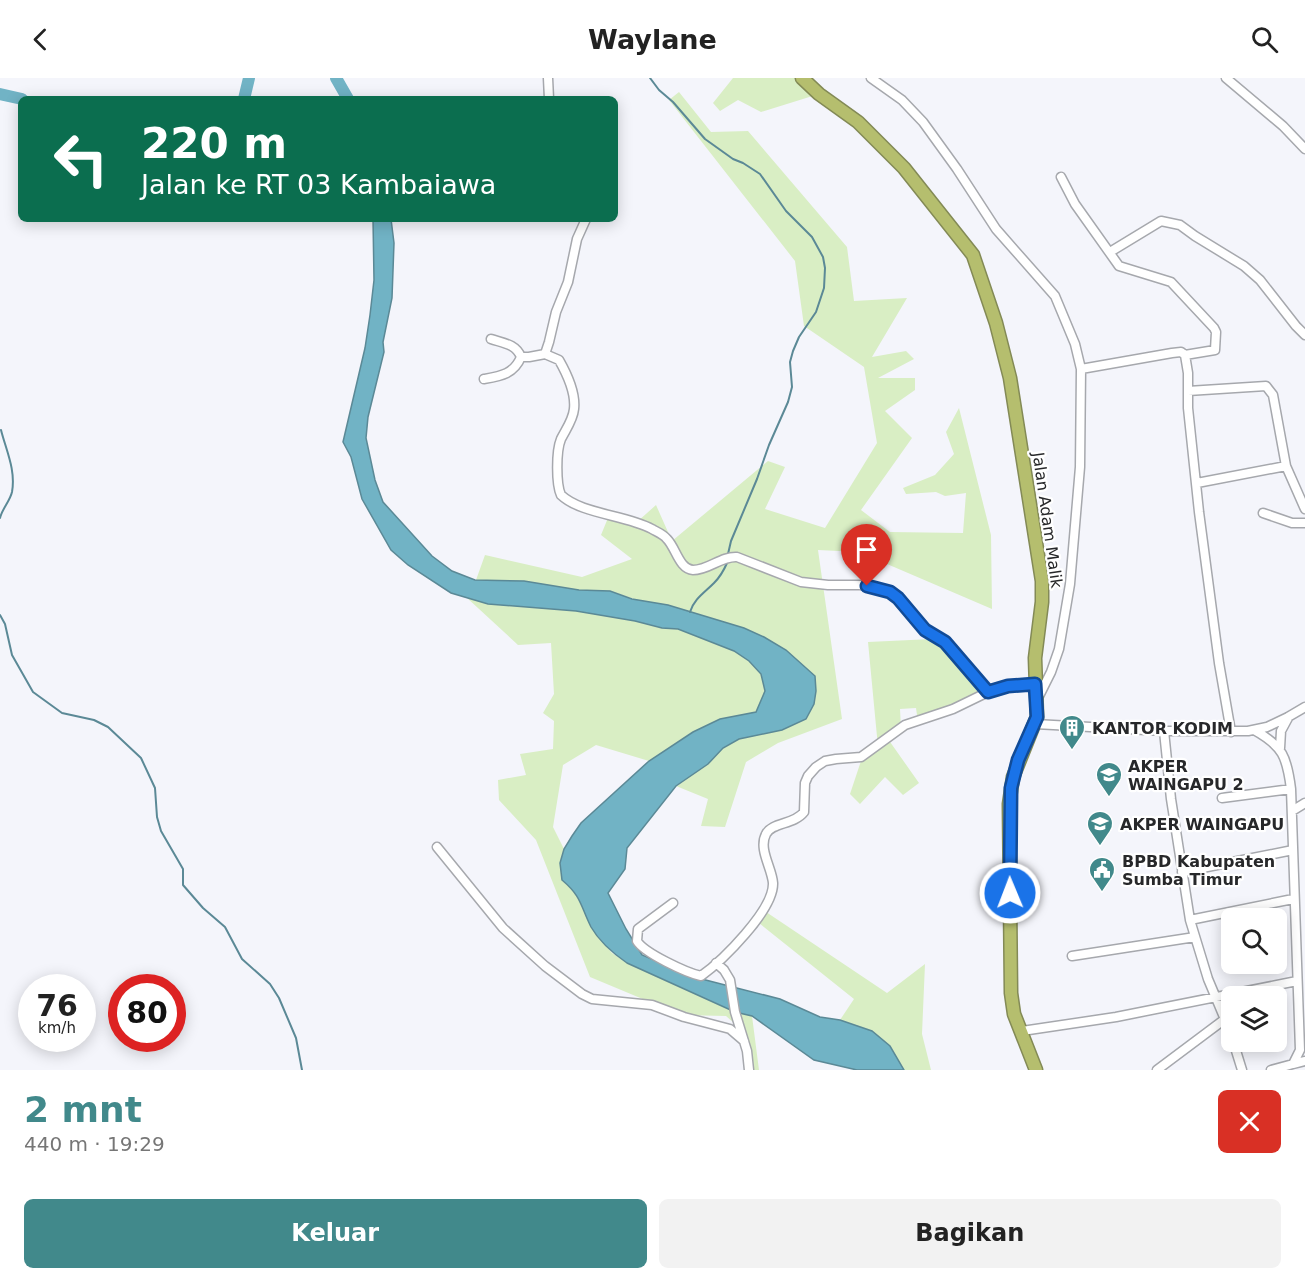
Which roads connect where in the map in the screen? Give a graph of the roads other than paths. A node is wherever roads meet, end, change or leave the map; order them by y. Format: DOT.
graph roads {
  1 [pos="548,78"];
  2 [pos="802,78"];
  3 [pos="871,78"];
  4 [pos="1226,78"];
  5 [pos="549,96"];
  6 [pos="1305,149"];
  7 [pos="1061,177"];
  8 [pos="585,222"];
  9 [pos="1110,252"];
  10 [pos="1305,335"];
  11 [pos="491,339"];
  12 [pos="544,354"];
  13 [pos="1185,355"];
  14 [pos="521,357"];
  15 [pos="1081,369"];
  16 [pos="484,379"];
  17 [pos="1188,391"];
  18 [pos="1286,466"];
  19 [pos="1197,483"];
  20 [pos="1304,508"];
  21 [pos="1263,513"];
  22 [pos="1302,523"];
  23 [pos="1035,684"];
  24 [pos="988,692"];
  25 [pos="1036,701"];
  26 [pos="1305,707"];
  27 [pos="1288,717"];
  28 [pos="1035,724"];
  29 [pos="1254,730"];
  30 [pos="1164,732"];
  31 [pos="1231,732"];
  32 [pos="1280,748"];
  33 [pos="1291,789"];
  34 [pos="1222,798"];
  35 [pos="1305,803"];
  36 [pos="1292,811"];
  37 [pos="437,847"];
  38 [pos="1293,850"];
  39 [pos="1182,872"];
  40 [pos="1293,899"];
  41 [pos="673,903"];
  42 [pos="1190,921"];
  43 [pos="1195,937"];
  44 [pos="1072,956"];
  45 [pos="716,963"];
  46 [pos="1297,981"];
  47 [pos="1215,997"];
  48 [pos="1221,1010"];
  49 [pos="1221,1022"];
  50 [pos="1022,1031"];
  51 [pos="744,1041"];
  52 [pos="1236,1052"];
  53 [pos="1305,1061"];
  54 [pos="1293,1064"];
  55 [pos="749,1070"];
  56 [pos="1036,1070"];
  57 [pos="1157,1070"];
  58 [pos="1242,1070"];
  59 [pos="1270,1070"];
  1 -- 5 [label="street"];
  2 -- 23 [label="highway, Jalan Adam Malik"];
  3 -- 15 [label="street"];
  4 -- 6 [label="street"];
  7 -- 9 [label="street"];
  8 -- 12 [label="street"];
  9 -- 10 [label="street"];
  9 -- 13 [label="street"];
  11 -- 14 [label="street"];
  12 -- 14 [label="street"];
  12 -- 24 [label="street"];
  13 -- 15 [label="street"];
  13 -- 17 [label="street"];
  14 -- 16 [label="street"];
  15 -- 25 [label="street"];
  17 -- 18 [label="street"];
  17 -- 19 [label="street"];
  18 -- 19 [label="street"];
  18 -- 20 [label="street"];
  19 -- 31 [label="street"];
  20 -- 22 [label="street"];
  21 -- 22 [label="street"];
  23 -- 24 [label="street"];
  23 -- 25 [label="highway, Jalan Adam Malik"];
  24 -- 45 [label="street"];
  25 -- 28 [label="highway, Jalan Adam Malik"];
  26 -- 27 [label="street"];
  27 -- 29 [label="street"];
  27 -- 32 [label="street"];
  28 -- 30 [label="street"];
  28 -- 50 [label="highway, Jalan Adam Malik"];
  29 -- 31 [label="street"];
  29 -- 32 [label="street"];
  30 -- 31 [label="street"];
  30 -- 39 [label="street"];
  32 -- 33 [label="street"];
  33 -- 34 [label="street"];
  33 -- 36 [label="street"];
  35 -- 36 [label="street"];
  36 -- 38 [label="street"];
  37 -- 51 [label="street"];
  38 -- 39 [label="street"];
  38 -- 40 [label="street"];
  39 -- 42 [label="street"];
  40 -- 42 [label="street"];
  40 -- 46 [label="street"];
  41 -- 45 [label="street"];
  42 -- 43 [label="street"];
  43 -- 44 [label="street"];
  43 -- 47 [label="street"];
  45 -- 51 [label="street"];
  46 -- 47 [label="street"];
  46 -- 54 [label="street"];
  47 -- 48 [label="street"];
  47 -- 50 [label="street"];
  49 -- 57 [label="street"];
  50 -- 56 [label="highway, Jalan Adam Malik"];
  51 -- 55 [label="street"];
  52 -- 58 [label="street"];
  53 -- 54 [label="street"];
  54 -- 59 [label="street"];
}
